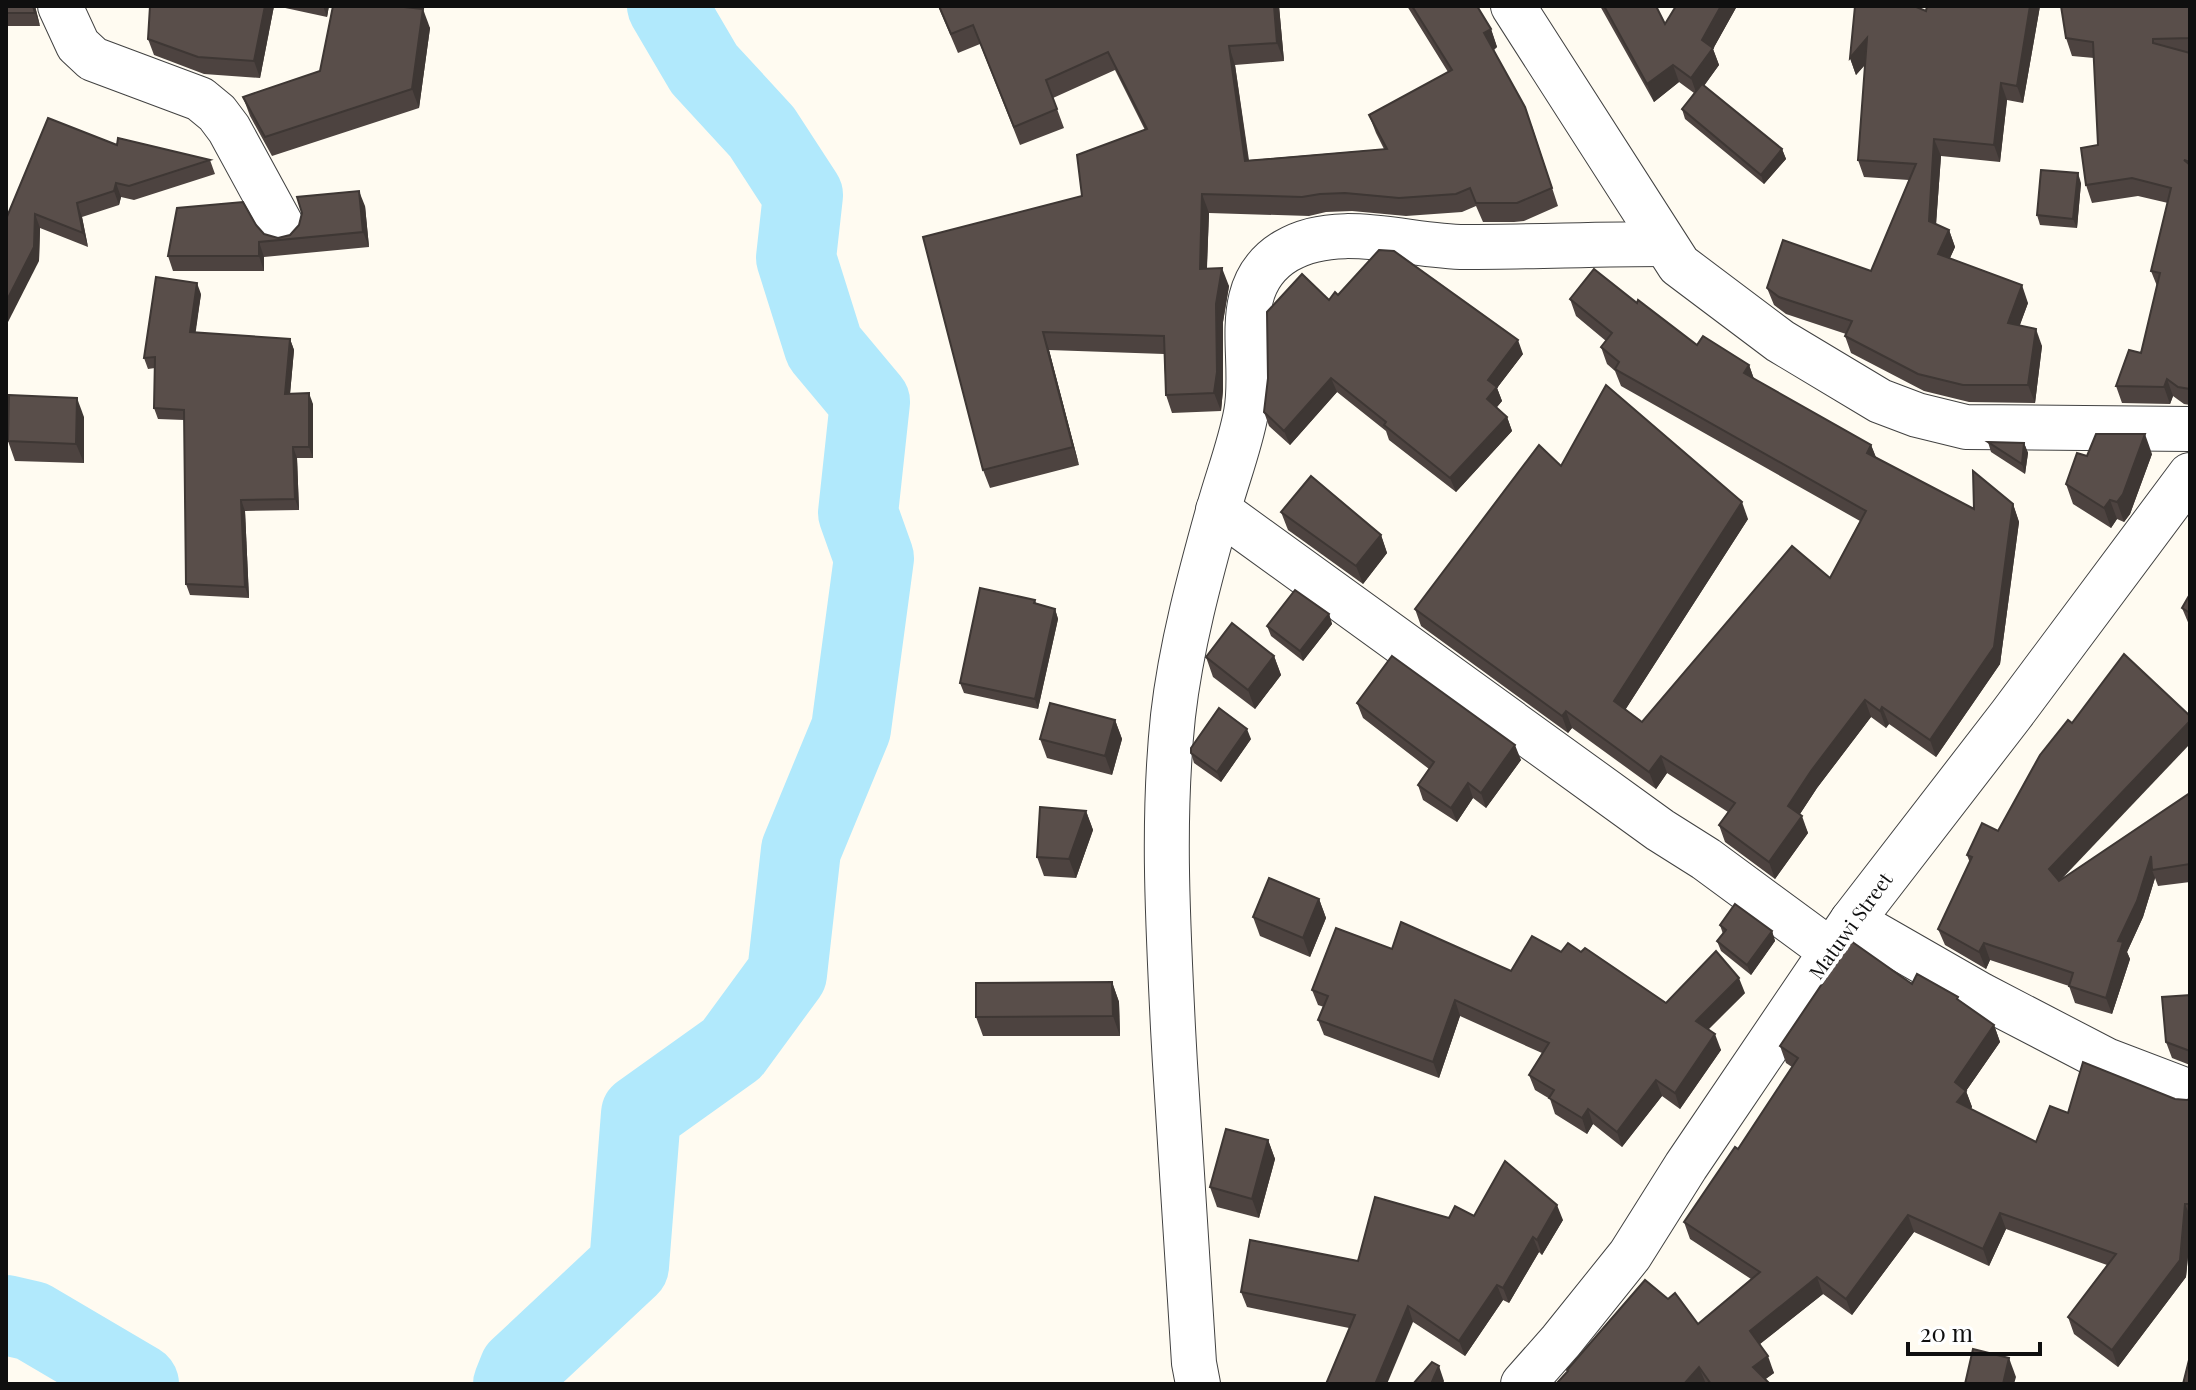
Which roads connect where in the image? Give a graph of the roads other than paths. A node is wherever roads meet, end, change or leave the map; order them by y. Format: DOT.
graph roads {
  1 [pos="60,6"];
  2 [pos="1513,6"];
  3 [pos="283,228"];
  4 [pos="1664,244"];
  5 [pos="2190,429"];
  6 [pos="2190,475"];
  7 [pos="1218,510"];
  8 [pos="1841,936"];
  9 [pos="2190,1092"];
  10 [pos="1198,1384"];
  11 [pos="1523,1384"];
  1 -- 3 [label="street"];
  2 -- 4 [label="street"];
  4 -- 5 [label="street"];
  4 -- 7 [label="street"];
  6 -- 8 [label="street, Matuwi Street"];
  7 -- 8 [label="street"];
  7 -- 10 [label="street"];
  8 -- 9 [label="street"];
  8 -- 11 [label="street, Matuwi Street"];
}
